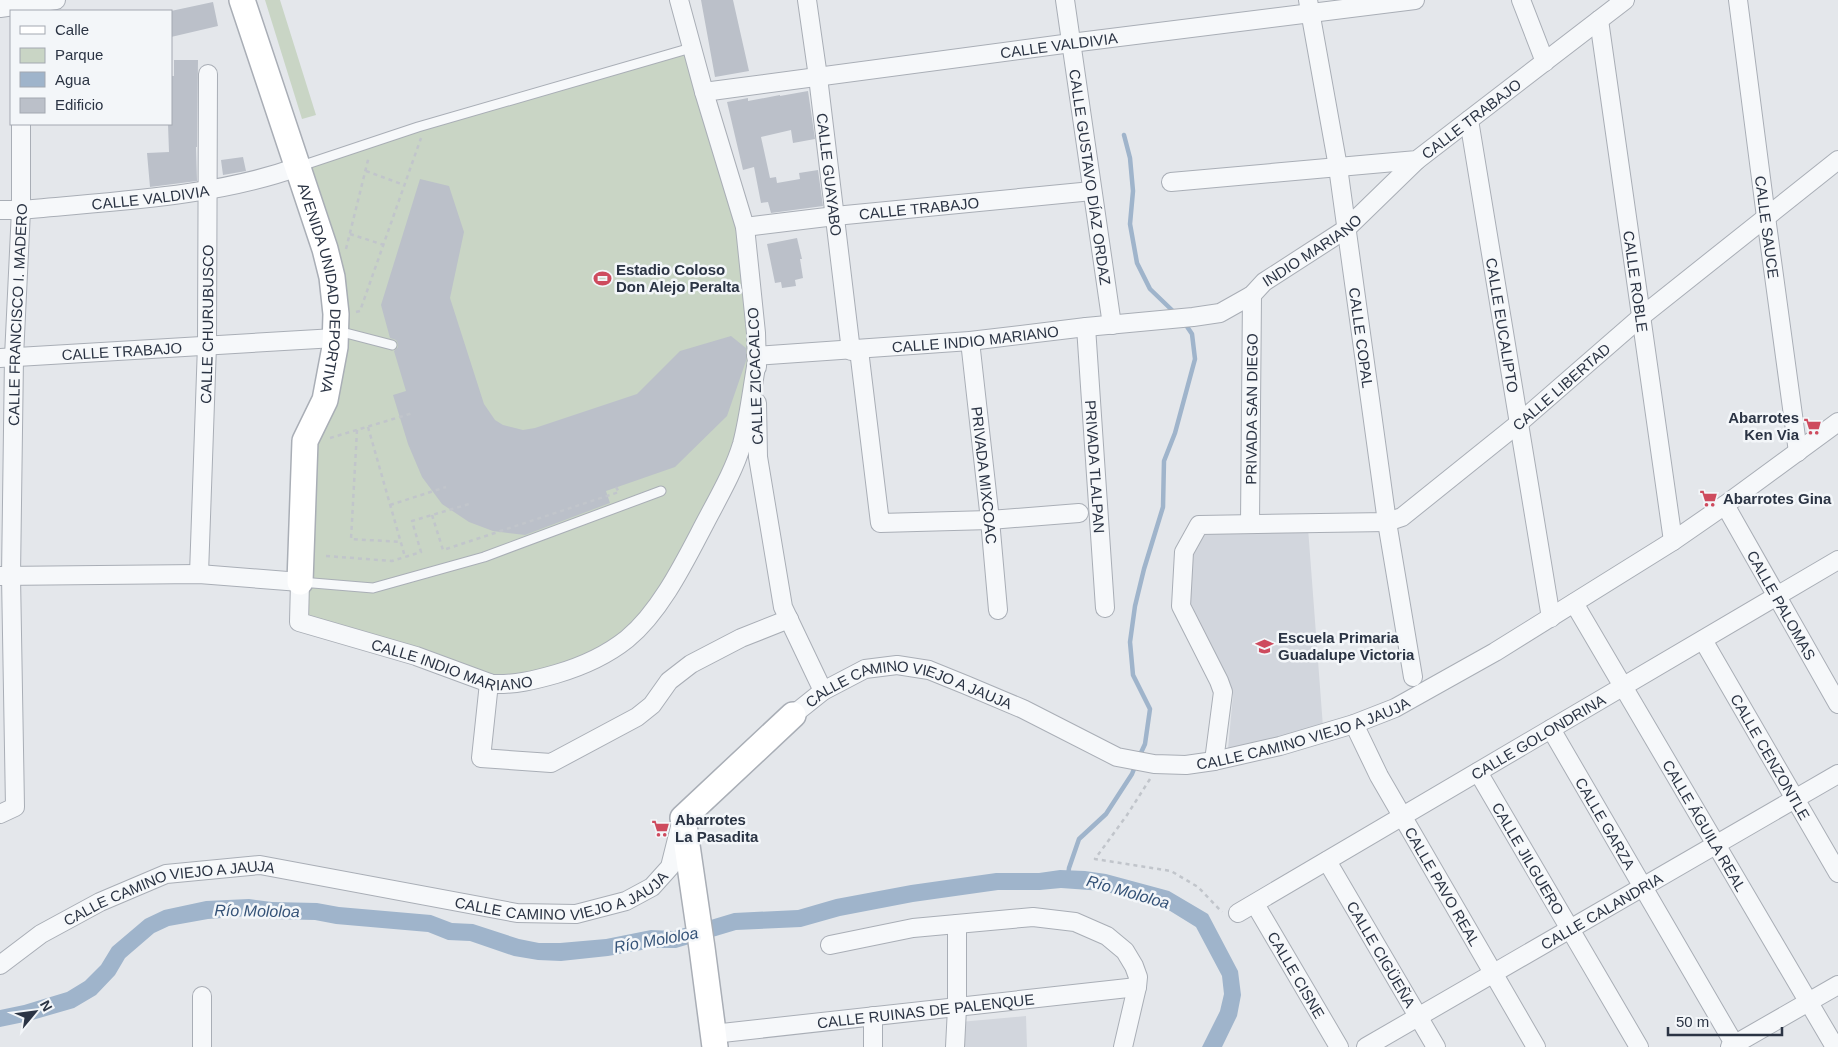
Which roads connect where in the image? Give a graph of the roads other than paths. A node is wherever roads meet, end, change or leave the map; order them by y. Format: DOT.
graph roads {
  1 [pos="56,0"];
  2 [pos="242,0"];
  3 [pos="679,0"];
  4 [pos="807,0"];
  5 [pos="1065,0"];
  6 [pos="1414,0"];
  7 [pos="1521,0"];
  8 [pos="1625,0"];
  9 [pos="1738,0"];
  10 [pos="21,5"];
  11 [pos="1309,7"];
  12 [pos="0,8"];
  13 [pos="1599,20"];
  14 [pos="1071,43"];
  15 [pos="692,48"];
  16 [pos="1544,62"];
  17 [pos="208,74"];
  18 [pos="818,77"];
  19 [pos="704,92"];
  20 [pos="1469,120"];
  21 [pos="21,125"];
  22 [pos="1417,160"];
  23 [pos="1838,160"];
  24 [pos="298,167"];
  25 [pos="1338,167"];
  26 [pos="1171,182"];
  27 [pos="206,191"];
  28 [pos="1092,191"];
  29 [pos="0,210"];
  30 [pos="21,210"];
  31 [pos="835,216"];
  32 [pos="1766,217"];
  33 [pos="745,227"];
  34 [pos="1346,230"];
  35 [pos="1252,295"];
  36 [pos="1642,316"];
  37 [pos="1193,317"];
  38 [pos="1112,324"];
  39 [pos="1086,327"];
  40 [pos="335,334"];
  41 [pos="970,341"];
  42 [pos="392,344"];
  43 [pos="207,345"];
  44 [pos="855,350"];
  45 [pos="7,358"];
  46 [pos="757,359"];
  47 [pos="1838,422"];
  48 [pos="1519,424"];
  49 [pos="1798,452"];
  50 [pos="661,491"];
  51 [pos="1725,505"];
  52 [pos="1079,513"];
  53 [pos="990,520"];
  54 [pos="1387,522"];
  55 [pos="1250,523"];
  56 [pos="1673,541"];
  57 [pos="1838,560"];
  58 [pos="199,574"];
  59 [pos="6,576"];
  60 [pos="300,582"];
  61 [pos="1777,596"];
  62 [pos="1574,603"];
  63 [pos="1105,608"];
  64 [pos="998,610"];
  65 [pos="1550,618"];
  66 [pos="789,620"];
  67 [pos="1703,640"];
  68 [pos="1413,677"];
  69 [pos="489,683"];
  70 [pos="1623,687"];
  71 [pos="823,691"];
  72 [pos="1838,704"];
  73 [pos="793,715"];
  74 [pos="6,719"];
  75 [pos="1354,724"];
  76 [pos="1551,729"];
  77 [pos="1214,761"];
  78 [pos="1478,772"];
  79 [pos="1838,774"];
  80 [pos="1795,799"];
  81 [pos="7,810"];
  82 [pos="1403,816"];
  83 [pos="683,818"];
  84 [pos="1716,845"];
  85 [pos="1327,861"];
  86 [pos="1838,873"];
  87 [pos="1643,887"];
  88 [pos="1255,904"];
  89 [pos="1238,913"];
  90 [pos="957,924"];
  91 [pos="1570,929"];
  92 [pos="830,945"];
  93 [pos="0,965"];
  94 [pos="1494,973"];
  95 [pos="1838,985"];
  96 [pos="1138,988"];
  97 [pos="202,996"];
  98 [pos="1809,1002"];
  99 [pos="957,1008"];
  100 [pos="873,1016"];
  101 [pos="1418,1017"];
  102 [pos="714,1040"];
  103 [pos="1733,1046"];
  104 [pos="202,1047"];
  105 [pos="872,1047"];
  106 [pos="955,1047"];
  107 [pos="1123,1047"];
  108 [pos="1339,1047"];
  109 [pos="1366,1047"];
  110 [pos="1436,1047"];
  111 [pos="1536,1047"];
  112 [pos="1639,1047"];
  113 [pos="1835,1047"];
  1 -- 10 [label="street"];
  2 -- 24 [label="street, AVENIDA UNIDAD DEPORTIVA"];
  3 -- 15 [label="street, CALLE ZICACALCO"];
  4 -- 18 [label="street, CALLE GUAYABO"];
  5 -- 14 [label="street, CALLE GUSTAVO DÍAZ ORDAZ"];
  6 -- 11 [label="street, CALLE VALDIVIA"];
  7 -- 16 [label="street"];
  8 -- 13 [label="street, CALLE TRABAJO"];
  9 -- 32 [label="street, CALLE SAUCE"];
  10 -- 12 [label="street"];
  11 -- 14 [label="street, CALLE VALDIVIA"];
  11 -- 25 [label="street, CALLE COPAL"];
  13 -- 16 [label="street, CALLE TRABAJO"];
  13 -- 36 [label="street, CALLE ROBLE"];
  14 -- 18 [label="street, CALLE VALDIVIA"];
  14 -- 28 [label="street, CALLE GUSTAVO DÍAZ ORDAZ"];
  15 -- 19 [label="street, CALLE ZICACALCO"];
  15 -- 24 [label="lane"];
  16 -- 20 [label="street, CALLE TRABAJO"];
  17 -- 27 [label="street, CALLE CHURUBUSCO"];
  18 -- 19 [label="street, CALLE VALDIVIA"];
  18 -- 31 [label="street, CALLE GUAYABO"];
  19 -- 33 [label="street, CALLE ZICACALCO"];
  20 -- 22 [label="street, CALLE TRABAJO"];
  20 -- 48 [label="street, CALLE EUCALIPTO"];
  21 -- 30 [label="street, CALLE FRANCISCO I. MADERO"];
  22 -- 25 [label="street, CALLE TRABAJO"];
  22 -- 34 [label="street, INDIO MARIANO"];
  23 -- 32 [label="street, CALLE LIBERTAD"];
  24 -- 27 [label="street, CALLE VALDIVIA"];
  24 -- 40 [label="street, AVENIDA UNIDAD DEPORTIVA"];
  25 -- 26 [label="street, CALLE TRABAJO"];
  25 -- 34 [label="street, CALLE COPAL"];
  27 -- 30 [label="street, CALLE VALDIVIA"];
  27 -- 43 [label="street, CALLE CHURUBUSCO"];
  28 -- 31 [label="street, CALLE TRABAJO"];
  28 -- 38 [label="street, CALLE GUSTAVO DÍAZ ORDAZ"];
  29 -- 30 [label="street, CALLE VALDIVIA"];
  30 -- 45 [label="street, CALLE FRANCISCO I. MADERO"];
  31 -- 33 [label="street, CALLE TRABAJO"];
  31 -- 44 [label="street, CALLE GUAYABO"];
  32 -- 36 [label="street, CALLE LIBERTAD"];
  32 -- 49 [label="street, CALLE SAUCE"];
  33 -- 46 [label="street, CALLE ZICACALCO"];
  34 -- 35 [label="street, INDIO MARIANO"];
  34 -- 54 [label="street, CALLE COPAL"];
  35 -- 37 [label="street, INDIO MARIANO"];
  35 -- 55 [label="street, PRIVADA SAN DIEGO"];
  36 -- 48 [label="street, CALLE LIBERTAD"];
  36 -- 56 [label="street, CALLE ROBLE"];
  37 -- 38 [label="street, CALLE INDIO MARIANO"];
  38 -- 39 [label="street, CALLE INDIO MARIANO"];
  39 -- 41 [label="street, CALLE INDIO MARIANO"];
  39 -- 63 [label="street, PRIVADA TLALPAN"];
  40 -- 42 [label="lane"];
  40 -- 43 [label="street, CALLE TRABAJO"];
  40 -- 60 [label="street, AVENIDA UNIDAD DEPORTIVA"];
  41 -- 44 [label="street, CALLE INDIO MARIANO"];
  41 -- 53 [label="street, PRIVADA MIXCOAC"];
  43 -- 45 [label="street, CALLE TRABAJO"];
  43 -- 58 [label="street, CALLE CHURUBUSCO"];
  44 -- 46 [label="street, CALLE INDIO MARIANO"];
  44 -- 53 [label="street, CALLE GUAYABO"];
  45 -- 59 [label="street, CALLE FRANCISCO I. MADERO"];
  46 -- 66 [label="street, CALLE ZICACALCO"];
  46 -- 69 [label="street, CALLE INDIO MARIANO"];
  47 -- 49 [label="street, CALLE CAMINO VIEJO A JAUJA"];
  48 -- 54 [label="street, CALLE LIBERTAD"];
  48 -- 65 [label="street, CALLE EUCALIPTO"];
  49 -- 51 [label="street, CALLE CAMINO VIEJO A JAUJA"];
  50 -- 60 [label="lane"];
  51 -- 56 [label="street, CALLE CAMINO VIEJO A JAUJA"];
  51 -- 61 [label="street, CALLE PALOMAS"];
  52 -- 53 [label="street"];
  53 -- 64 [label="street, PRIVADA MIXCOAC"];
  54 -- 55 [label="street, CALLE LIBERTAD"];
  54 -- 68 [label="street, CALLE COPAL"];
  55 -- 77 [label="street, CALLE LIBERTAD"];
  56 -- 62 [label="street, CALLE CAMINO VIEJO A JAUJA"];
  57 -- 61 [label="street, CALLE GOLONDRINA"];
  58 -- 59 [label="street"];
  58 -- 60 [label="street"];
  59 -- 74 [label="street, CALLE FRANCISCO I. MADERO"];
  60 -- 69 [label="street, CALLE INDIO MARIANO"];
  61 -- 67 [label="street, CALLE GOLONDRINA"];
  61 -- 72 [label="street, CALLE PALOMAS"];
  62 -- 65 [label="street, CALLE CAMINO VIEJO A JAUJA"];
  62 -- 70 [label="street, CALLE ÁGUILA REAL"];
  65 -- 75 [label="street, CALLE CAMINO VIEJO A JAUJA"];
  66 -- 69 [label="street"];
  66 -- 71 [label="street, CALLE ZICACALCO"];
  67 -- 70 [label="street, CALLE GOLONDRINA"];
  67 -- 80 [label="street, CALLE CENZONTLE"];
  70 -- 76 [label="street, CALLE GOLONDRINA"];
  70 -- 84 [label="street, CALLE ÁGUILA REAL"];
  71 -- 73 [label="street, CALLE CAMINO VIEJO A JAUJA"];
  71 -- 77 [label="street, CALLE CAMINO VIEJO A JAUJA"];
  73 -- 83 [label="street, CALLE CAMINO VIEJO A JAUJA"];
  74 -- 81 [label="street, CALLE FRANCISCO I. MADERO"];
  75 -- 77 [label="street, CALLE CAMINO VIEJO A JAUJA"];
  75 -- 82 [label="street, CALLE PAVO REAL"];
  76 -- 78 [label="street, CALLE GOLONDRINA"];
  76 -- 87 [label="street, CALLE GARZA"];
  78 -- 82 [label="street, CALLE GOLONDRINA"];
  78 -- 91 [label="street, CALLE JILGUERO"];
  79 -- 80 [label="street, CALLE CALANDRIA"];
  80 -- 84 [label="street, CALLE CALANDRIA"];
  80 -- 86 [label="street, CALLE CENZONTLE"];
  82 -- 85 [label="street, CALLE GOLONDRINA"];
  82 -- 94 [label="street, CALLE PAVO REAL"];
  83 -- 93 [label="street, CALLE CAMINO VIEJO A JAUJA"];
  83 -- 102 [label="street"];
  84 -- 87 [label="street, CALLE CALANDRIA"];
  84 -- 98 [label="street, CALLE ÁGUILA REAL"];
  85 -- 88 [label="street, CALLE GOLONDRINA"];
  85 -- 101 [label="street, CALLE CIGÜEÑA"];
  87 -- 91 [label="street, CALLE CALANDRIA"];
  87 -- 103 [label="street, CALLE GARZA"];
  88 -- 89 [label="street, CALLE GOLONDRINA"];
  88 -- 108 [label="street, CALLE CISNE"];
  90 -- 92 [label="street"];
  90 -- 96 [label="street"];
  90 -- 99 [label="street"];
  91 -- 94 [label="street, CALLE CALANDRIA"];
  91 -- 112 [label="street, CALLE JILGUERO"];
  94 -- 101 [label="street, CALLE CALANDRIA"];
  94 -- 111 [label="street, CALLE PAVO REAL"];
  95 -- 98 [label="street"];
  96 -- 99 [label="street, CALLE RUINAS DE PALENQUE"];
  96 -- 107 [label="street"];
  97 -- 104 [label="street"];
  98 -- 103 [label="street"];
  98 -- 113 [label="street, CALLE ÁGUILA REAL"];
  99 -- 100 [label="street, CALLE RUINAS DE PALENQUE"];
  99 -- 106 [label="street"];
  100 -- 102 [label="street, CALLE RUINAS DE PALENQUE"];
  100 -- 105 [label="street"];
  101 -- 109 [label="street, CALLE CALANDRIA"];
  101 -- 110 [label="street, CALLE CIGÜEÑA"];
}
